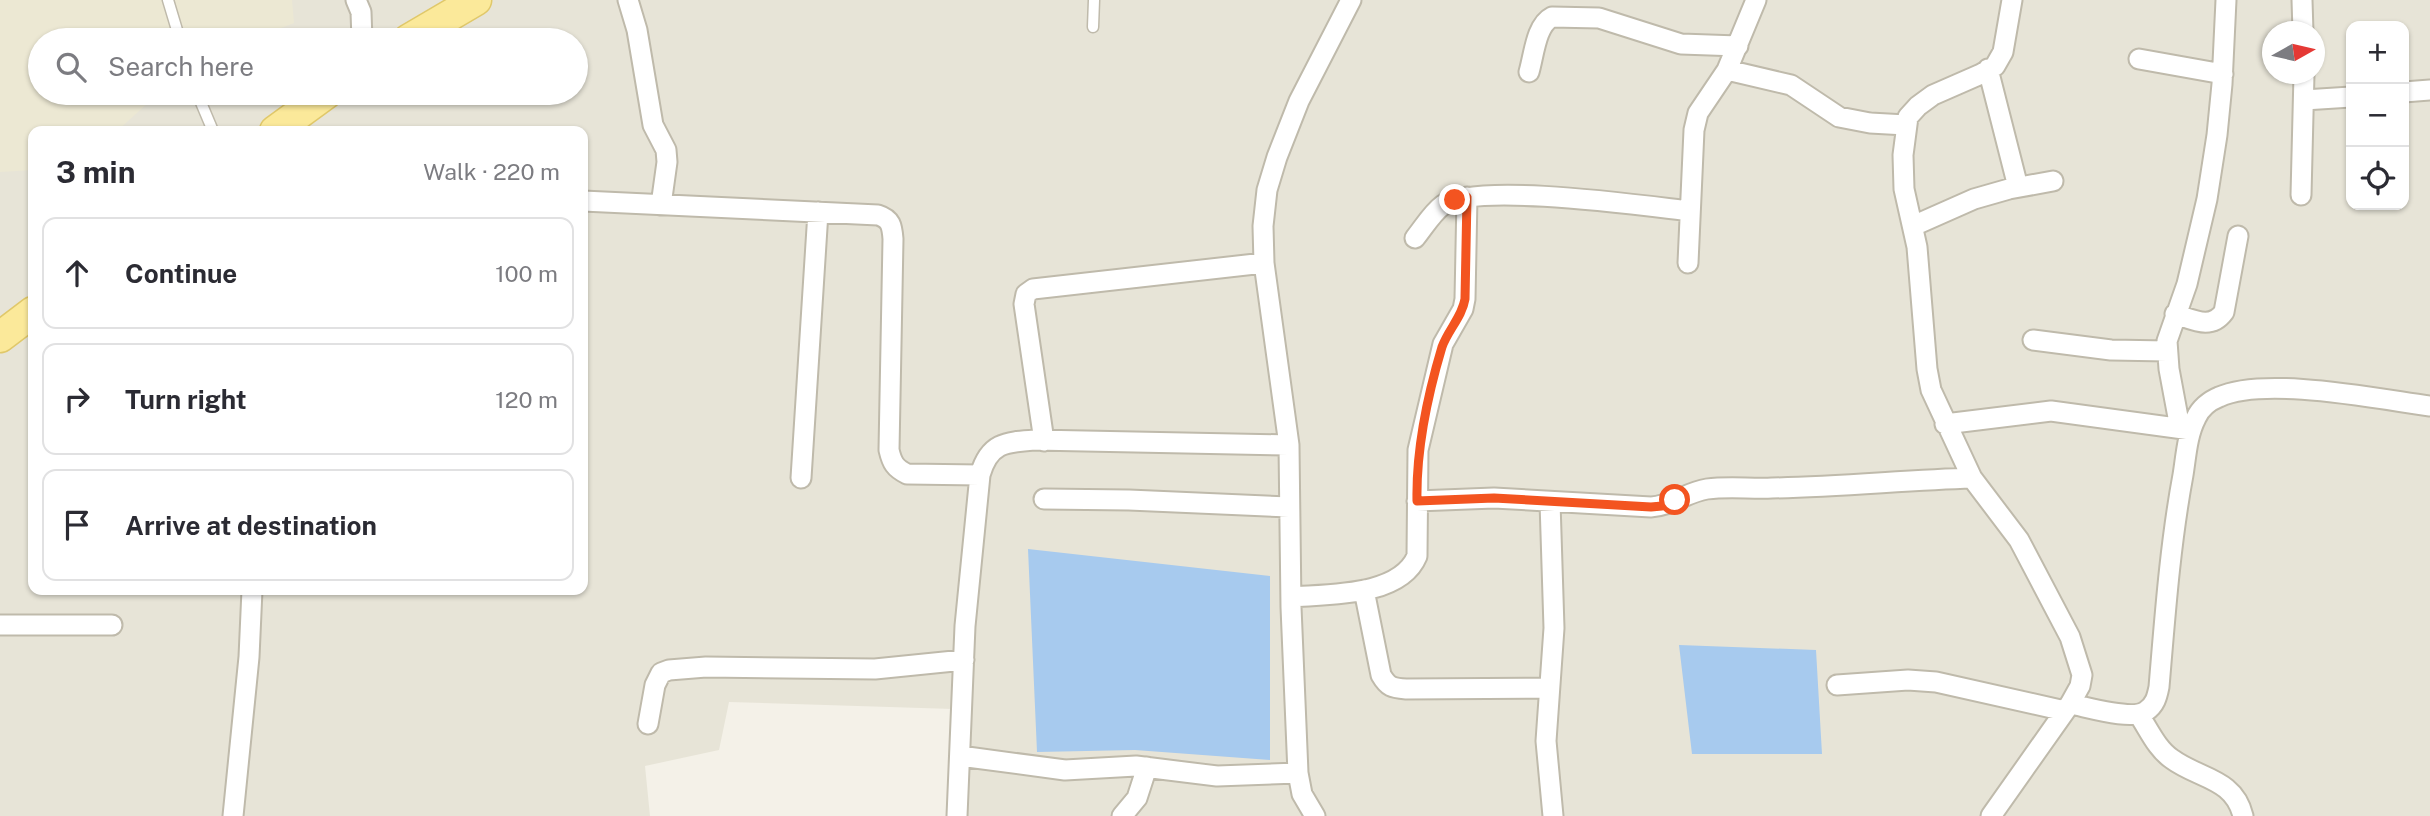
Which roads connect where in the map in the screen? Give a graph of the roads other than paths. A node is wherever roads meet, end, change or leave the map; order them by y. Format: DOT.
graph roads {
  1 [pos="168,0"];
  2 [pos="476,0"];
  3 [pos="628,0"];
  4 [pos="1094,0"];
  5 [pos="1351,0"];
  6 [pos="1756,0"];
  7 [pos="2012,0"];
  8 [pos="2225,0"];
  9 [pos="2302,0"];
  10 [pos="361,2"];
  11 [pos="2303,21"];
  12 [pos="1093,27"];
  13 [pos="176,28"];
  14 [pos="362,28"];
  15 [pos="428,28"];
  16 [pos="1738,46"];
  17 [pos="2139,59"];
  18 [pos="1988,69"];
  19 [pos="1727,70"];
  20 [pos="1529,72"];
  21 [pos="2223,74"];
  22 [pos="2304,84"];
  23 [pos="2430,90"];
  24 [pos="2409,92"];
  25 [pos="2346,97"];
  26 [pos="2304,100"];
  27 [pos="202,105"];
  28 [pos="311,105"];
  29 [pos="1906,125"];
  30 [pos="211,126"];
  31 [pos="284,126"];
  32 [pos="2053,181"];
  33 [pos="2018,187"];
  34 [pos="2301,195"];
  35 [pos="1467,197"];
  36 [pos="588,201"];
  37 [pos="661,205"];
  38 [pos="1690,211"];
  39 [pos="818,212"];
  40 [pos="1913,226"];
  41 [pos="2238,236"];
  42 [pos="1415,238"];
  43 [pos="1264,263"];
  44 [pos="1688,264"];
  45 [pos="2175,314"];
  46 [pos="28,316"];
  47 [pos="0,337"];
  48 [pos="2033,340"];
  49 [pos="2167,351"];
  50 [pos="2430,406"];
  51 [pos="1945,424"];
  52 [pos="2186,429"];
  53 [pos="1044,441"];
  54 [pos="1289,445"];
  55 [pos="980,475"];
  56 [pos="802,478"];
  57 [pos="1972,478"];
  58 [pos="1044,499"];
  59 [pos="1417,501"];
  60 [pos="1549,502"];
  61 [pos="1289,507"];
  62 [pos="1364,590"];
  63 [pos="252,595"];
  64 [pos="1291,597"];
  65 [pos="0,625"];
  66 [pos="112,625"];
  67 [pos="964,660"];
  68 [pos="1837,685"];
  69 [pos="1549,688"];
  70 [pos="2067,707"];
  71 [pos="2139,715"];
  72 [pos="648,724"];
  73 [pos="960,756"];
  74 [pos="1147,767"];
  75 [pos="1297,773"];
  76 [pos="233,816"];
  77 [pos="957,816"];
  78 [pos="1122,816"];
  79 [pos="1315,816"];
  80 [pos="1553,816"];
  81 [pos="1991,816"];
  82 [pos="2243,816"];
  1 -- 13 [label="lane"];
  2 -- 15 [label="main road"];
  3 -- 37 [label="street"];
  4 -- 12 [label="lane"];
  5 -- 43 [label="street"];
  6 -- 16 [label="street"];
  7 -- 18 [label="street"];
  8 -- 21 [label="street"];
  9 -- 11 [label="street"];
  10 -- 14 [label="street"];
  16 -- 19 [label="street"];
  16 -- 20 [label="street"];
  17 -- 21 [label="street"];
  18 -- 29 [label="street"];
  18 -- 33 [label="street"];
  19 -- 29 [label="street"];
  19 -- 38 [label="street"];
  21 -- 45 [label="street"];
  22 -- 26 [label="street"];
  23 -- 24 [label="street"];
  25 -- 26 [label="street"];
  26 -- 34 [label="street"];
  27 -- 30 [label="lane"];
  28 -- 31 [label="main road"];
  29 -- 40 [label="street"];
  32 -- 33 [label="street"];
  33 -- 40 [label="street"];
  35 -- 38 [label="street"];
  35 -- 42 [label="street"];
  35 -- 59 [label="street"];
  36 -- 37 [label="street"];
  37 -- 39 [label="street"];
  38 -- 44 [label="street"];
  39 -- 55 [label="street"];
  39 -- 56 [label="street"];
  40 -- 51 [label="street"];
  41 -- 45 [label="street"];
  43 -- 53 [label="street"];
  43 -- 54 [label="street"];
  45 -- 49 [label="street"];
  46 -- 47 [label="main road"];
  48 -- 49 [label="street"];
  49 -- 52 [label="street"];
  50 -- 52 [label="street"];
  51 -- 52 [label="street"];
  51 -- 57 [label="street"];
  52 -- 71 [label="street"];
  53 -- 54 [label="street"];
  53 -- 55 [label="street"];
  54 -- 61 [label="street"];
  55 -- 67 [label="street"];
  57 -- 60 [label="street"];
  57 -- 70 [label="street"];
  58 -- 61 [label="street"];
  59 -- 60 [label="street"];
  59 -- 62 [label="street"];
  60 -- 69 [label="street"];
  61 -- 64 [label="street"];
  62 -- 64 [label="street"];
  62 -- 69 [label="street"];
  63 -- 76 [label="street"];
  64 -- 75 [label="street"];
  65 -- 66 [label="street"];
  67 -- 72 [label="street"];
  67 -- 73 [label="street"];
  68 -- 70 [label="street"];
  69 -- 80 [label="street"];
  70 -- 71 [label="street"];
  70 -- 81 [label="street"];
  71 -- 82 [label="street"];
  73 -- 74 [label="street"];
  73 -- 77 [label="street"];
  74 -- 75 [label="street"];
  74 -- 78 [label="street"];
  75 -- 79 [label="street"];
}
